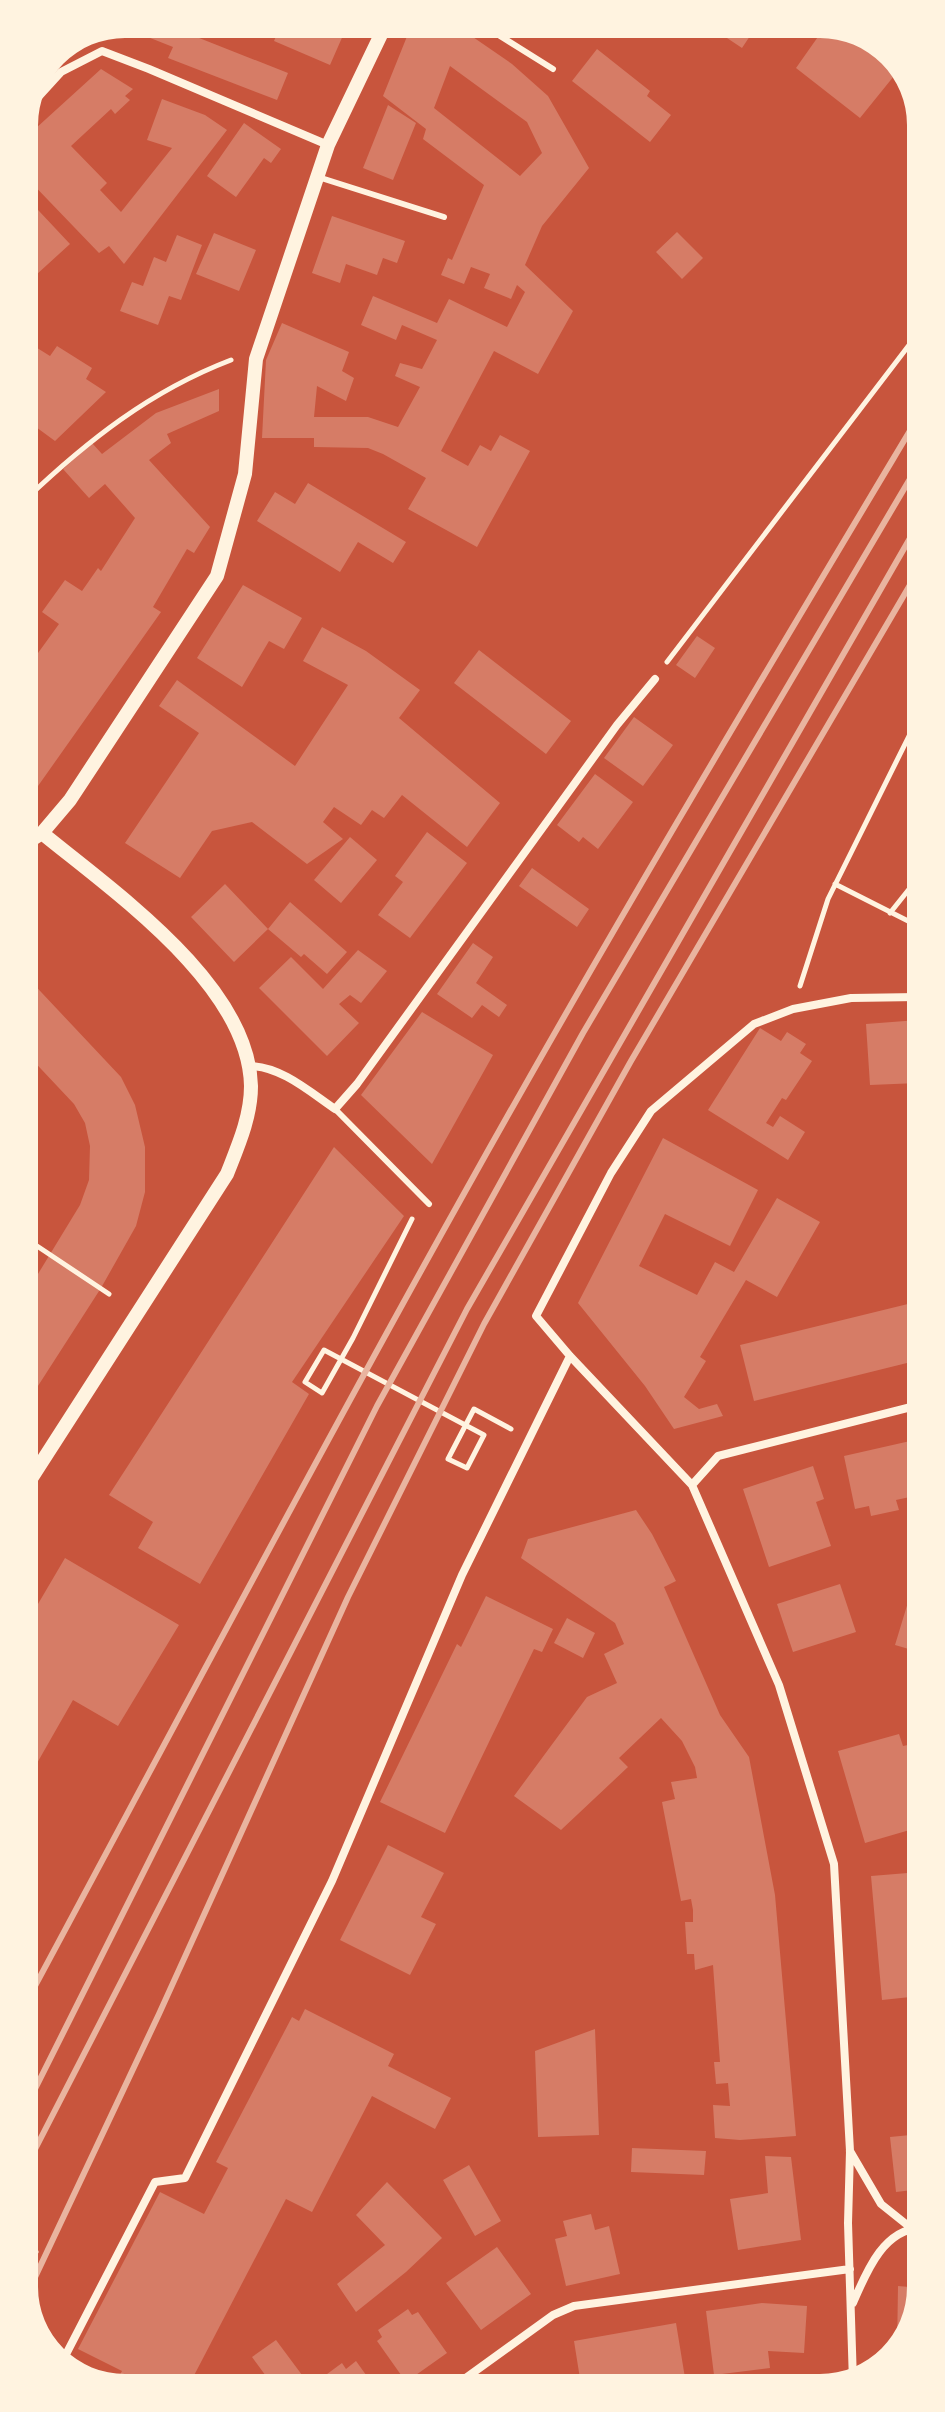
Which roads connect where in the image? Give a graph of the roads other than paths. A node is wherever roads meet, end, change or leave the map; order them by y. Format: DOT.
graph roads {
  1 [pos="379,38"];
  2 [pos="503,38"];
  3 [pos="553,69"];
  4 [pos="46,88"];
  5 [pos="328,145"];
  6 [pos="318,176"];
  7 [pos="444,217"];
  8 [pos="655,679"];
  9 [pos="42,833"];
  10 [pos="38,836"];
  11 [pos="907,997"];
  12 [pos="249,1066"];
  13 [pos="335,1109"];
  14 [pos="429,1204"];
  15 [pos="570,1356"];
  16 [pos="907,1408"];
  17 [pos="38,1468"];
  18 [pos="692,1485"];
  19 [pos="850,2151"];
  20 [pos="907,2222"];
  21 [pos="907,2231"];
  22 [pos="850,2269"];
  23 [pos="853,2303"];
  24 [pos="67,2352"];
  25 [pos="853,2367"];
  26 [pos="471,2374"];
  1 -- 5 [label="street"];
  2 -- 3 [label="lane"];
  4 -- 5 [label="street"];
  5 -- 6 [label="street"];
  6 -- 7 [label="lane"];
  6 -- 9 [label="street"];
  8 -- 13 [label="street"];
  9 -- 10 [label="street"];
  9 -- 12 [label="street"];
  11 -- 15 [label="street"];
  12 -- 13 [label="street"];
  12 -- 17 [label="street"];
  13 -- 14 [label="lane"];
  15 -- 18 [label="street"];
  15 -- 24 [label="street"];
  16 -- 18 [label="street"];
  18 -- 19 [label="street"];
  19 -- 20 [label="street"];
  19 -- 22 [label="street"];
  21 -- 23 [label="street"];
  22 -- 23 [label="street"];
  22 -- 26 [label="street"];
  23 -- 25 [label="street"];
}
